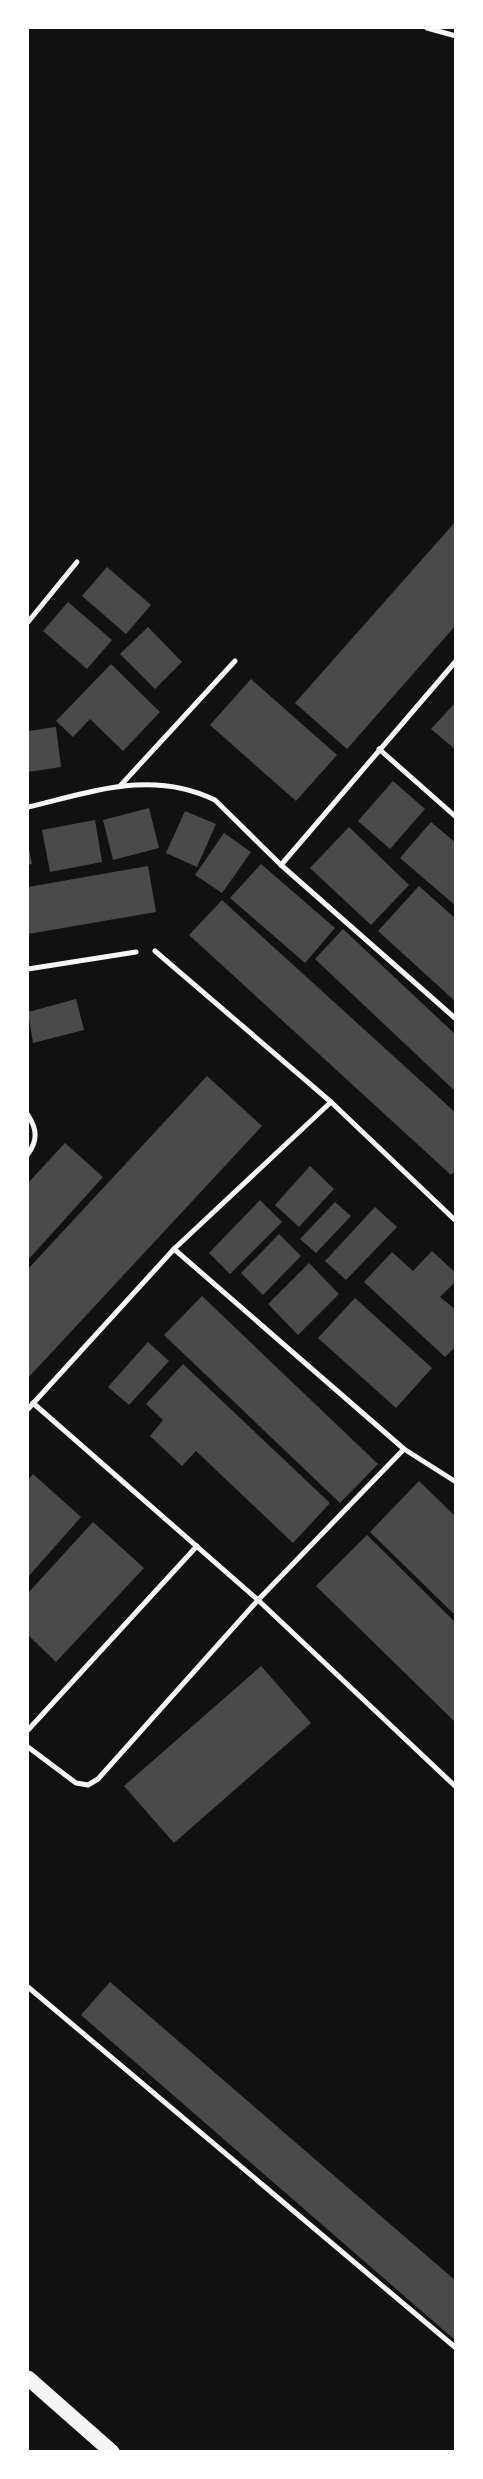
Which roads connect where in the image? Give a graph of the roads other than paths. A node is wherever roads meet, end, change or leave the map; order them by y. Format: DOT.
graph roads {
  1 [pos="427,28"];
  2 [pos="456,36"];
  3 [pos="77,562"];
  4 [pos="28,622"];
  5 [pos="235,661"];
  6 [pos="456,661"];
  7 [pos="379,749"];
  8 [pos="120,786"];
  9 [pos="28,806"];
  10 [pos="456,817"];
  11 [pos="281,865"];
  12 [pos="155,951"];
  13 [pos="136,952"];
  14 [pos="28,969"];
  15 [pos="456,1019"];
  16 [pos="331,1102"];
  17 [pos="28,1115"];
  18 [pos="28,1154"];
  19 [pos="456,1221"];
  20 [pos="174,1249"];
  21 [pos="33,1403"];
  22 [pos="28,1409"];
  23 [pos="404,1449"];
  24 [pos="456,1482"];
  25 [pos="197,1546"];
  26 [pos="258,1600"];
  27 [pos="28,1730"];
  28 [pos="28,1747"];
  29 [pos="456,1787"];
  30 [pos="28,1987"];
  31 [pos="456,2348"];
  32 [pos="28,2378"];
  33 [pos="112,2452"];
  1 -- 2 [label="street"];
  3 -- 4 [label="street"];
  5 -- 8 [label="street"];
  6 -- 7 [label="street"];
  7 -- 10 [label="street"];
  7 -- 11 [label="street"];
  8 -- 9 [label="street"];
  8 -- 11 [label="street"];
  11 -- 15 [label="street"];
  12 -- 16 [label="street"];
  13 -- 14 [label="street"];
  16 -- 19 [label="street"];
  16 -- 20 [label="street"];
  17 -- 18 [label="street"];
  20 -- 21 [label="street"];
  20 -- 23 [label="street"];
  21 -- 22 [label="street"];
  21 -- 25 [label="street"];
  23 -- 24 [label="street"];
  23 -- 26 [label="street"];
  25 -- 26 [label="street"];
  25 -- 27 [label="street"];
  26 -- 28 [label="street"];
  26 -- 29 [label="street"];
  30 -- 31 [label="street"];
  32 -- 33 [label="highway"];
}
